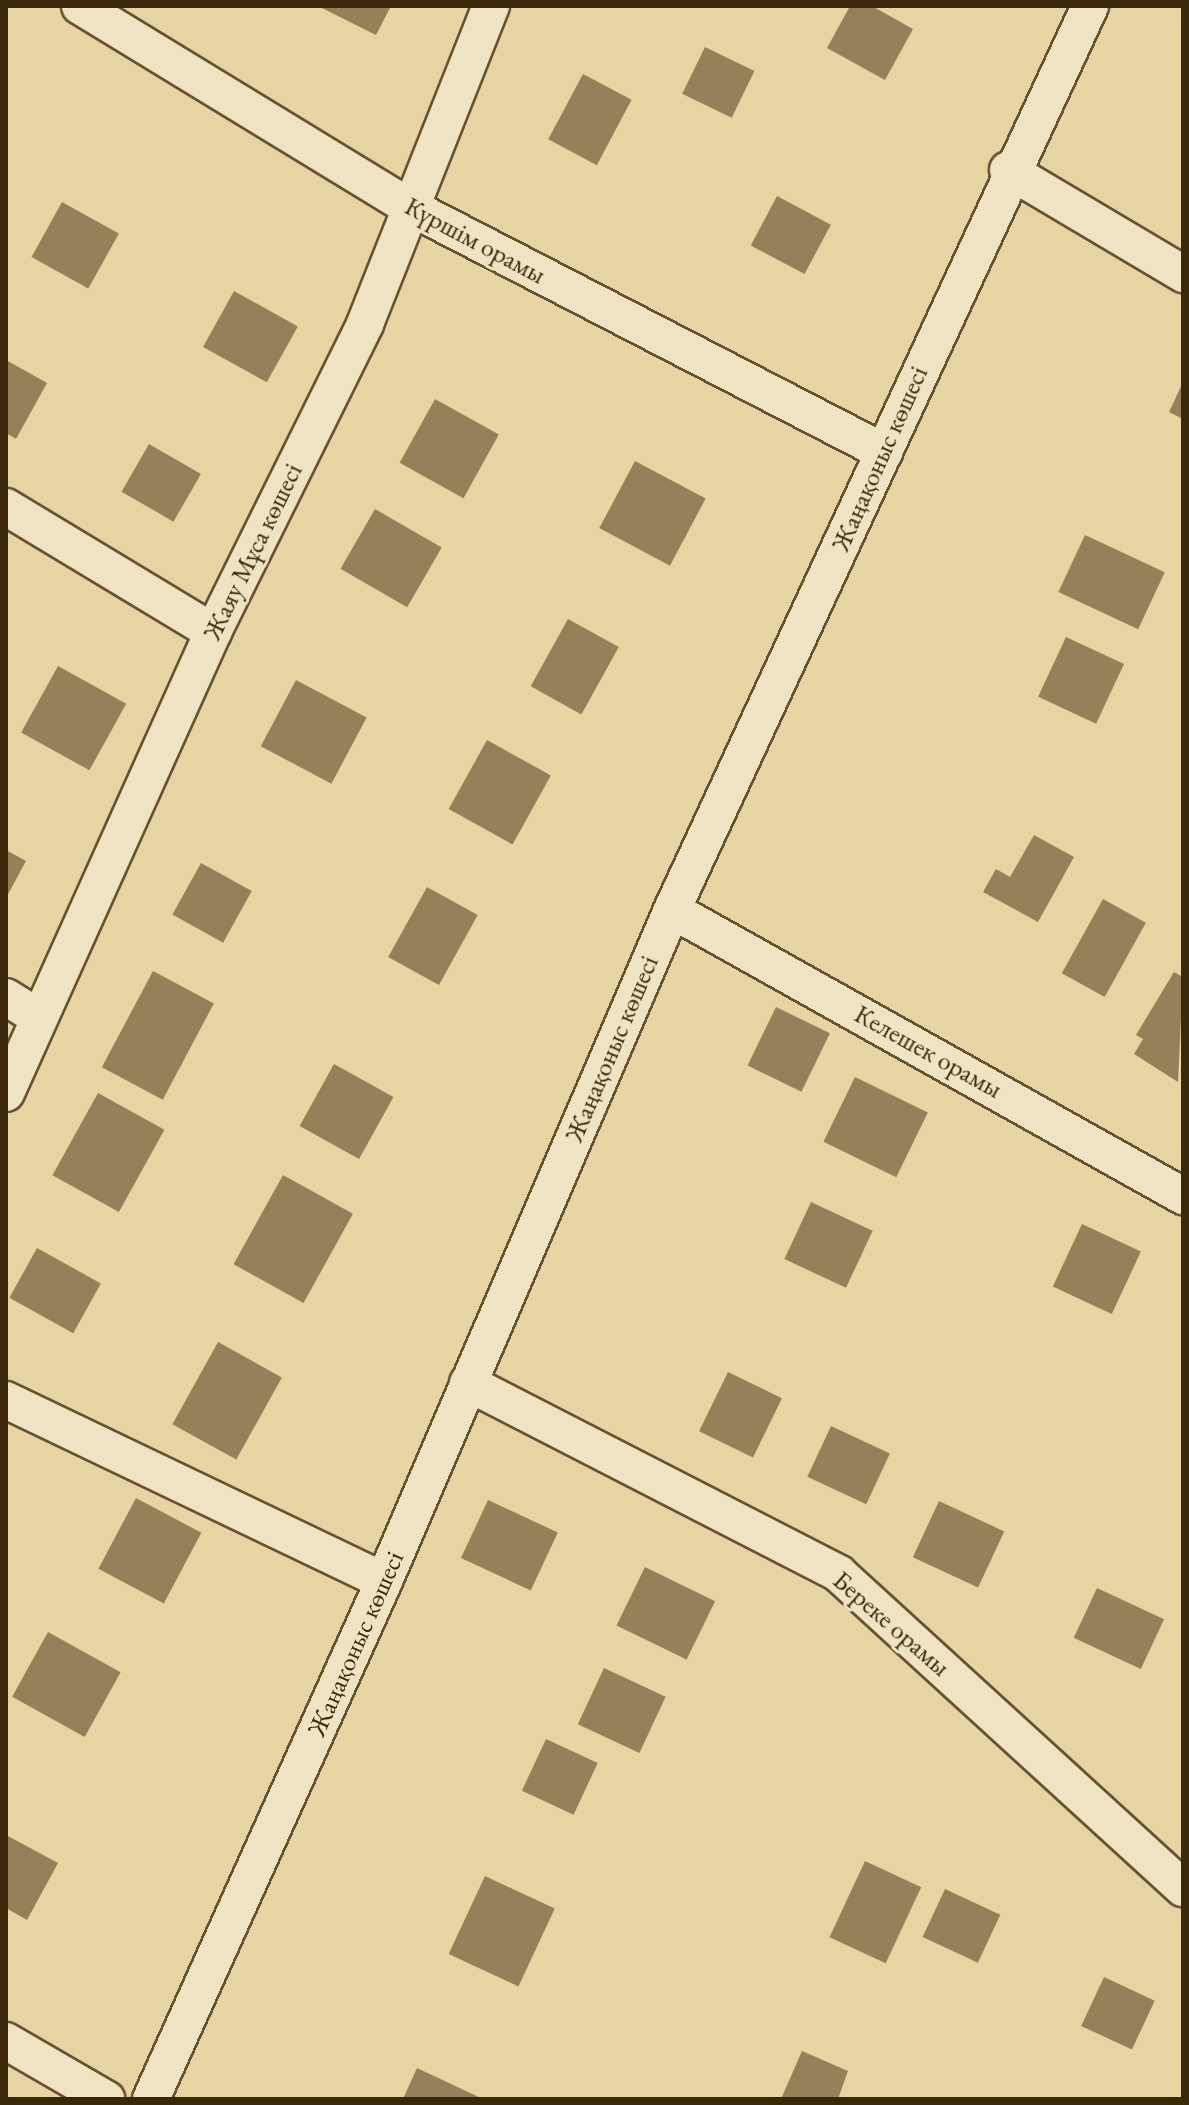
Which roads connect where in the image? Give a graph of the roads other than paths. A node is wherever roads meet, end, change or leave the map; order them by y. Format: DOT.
graph roads {
  1 [pos="80,6"];
  2 [pos="491,6"];
  3 [pos="1090,6"];
  4 [pos="1008,170"];
  5 [pos="408,206"];
  6 [pos="1183,274"];
  7 [pos="884,452"];
  8 [pos="6,507"];
  9 [pos="213,632"];
  10 [pos="672,910"];
  11 [pos="6,997"];
  12 [pos="39,1018"];
  13 [pos="6,1093"];
  14 [pos="1183,1196"];
  15 [pos="468,1383"];
  16 [pos="6,1400"];
  17 [pos="384,1581"];
  18 [pos="1183,1888"];
  19 [pos="6,2041"];
  20 [pos="106,2099"];
  21 [pos="151,2099"];
  1 -- 5 [label="street, Күршім орамы"];
  2 -- 5 [label="street, Жаяу Мұса көшесі"];
  3 -- 4 [label="street, Жаңақоныс көшесі"];
  4 -- 6 [label="street"];
  4 -- 7 [label="street, Жаңақоныс көшесі"];
  5 -- 7 [label="street, Күршім орамы"];
  5 -- 9 [label="street, Жаяу Мұса көшесі"];
  7 -- 10 [label="street, Жаңақоныс көшесі"];
  8 -- 9 [label="street"];
  9 -- 12 [label="street, Жаяу Мұса көшесі"];
  10 -- 14 [label="street, Келешек орамы"];
  10 -- 15 [label="street, Жаңақоныс көшесі"];
  11 -- 12 [label="street"];
  12 -- 13 [label="street, Жаяу Мұса көшесі"];
  15 -- 17 [label="street, Жаңақоныс көшесі"];
  15 -- 18 [label="street, Береке орамы"];
  16 -- 17 [label="street"];
  17 -- 21 [label="street, Жаңақоныс көшесі"];
  19 -- 20 [label="street"];
}
